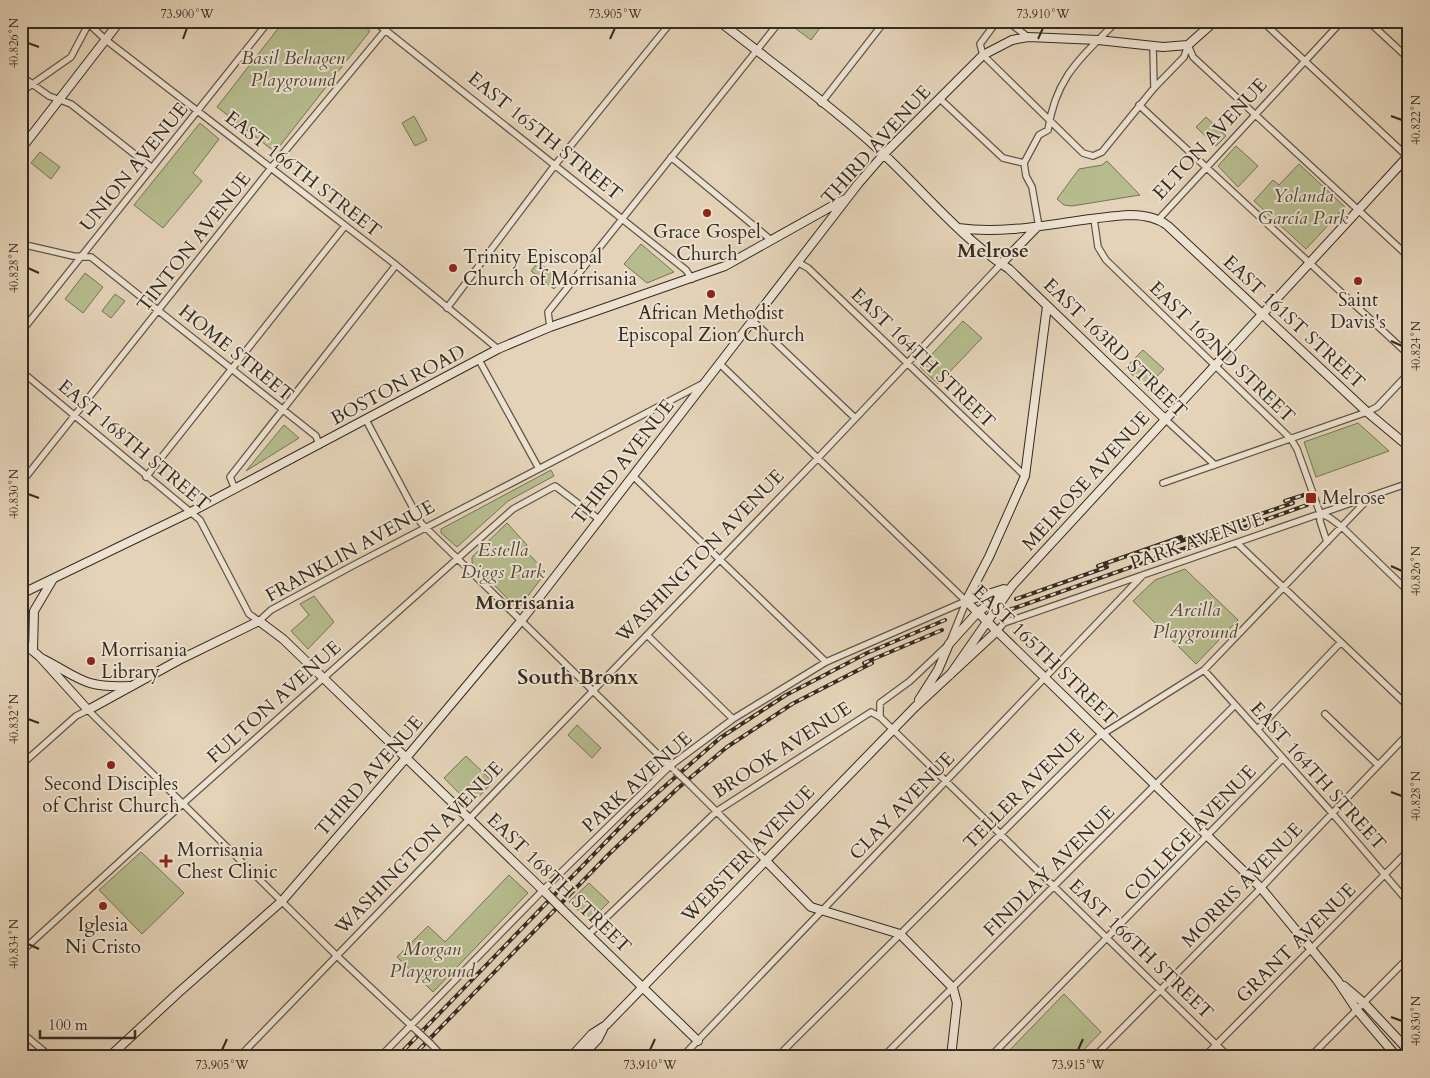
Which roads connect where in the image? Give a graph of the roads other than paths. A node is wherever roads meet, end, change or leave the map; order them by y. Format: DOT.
graph roads {
  1 [pos="120,21"];
  2 [pos="269,21"];
  3 [pos="374,21"];
  4 [pos="392,21"];
  5 [pos="672,21"];
  6 [pos="719,21"];
  7 [pos="780,21"];
  8 [pos="885,21"];
  9 [pos="997,21"];
  10 [pos="1007,21"];
  11 [pos="1116,21"];
  12 [pos="1215,21"];
  13 [pos="1262,21"];
  14 [pos="1342,21"];
  15 [pos="1368,21"];
  16 [pos="89,23"];
  17 [pos="386,30"];
  18 [pos="1028,37"];
  19 [pos="106,40"];
  20 [pos="1098,40"];
  21 [pos="1188,45"];
  22 [pos="1153,46"];
  23 [pos="756,51"];
  24 [pos="983,55"];
  25 [pos="1409,59"];
  26 [pos="1305,61"];
  27 [pos="21,76"];
  28 [pos="32,84"];
  29 [pos="1154,88"];
  30 [pos="21,92"];
  31 [pos="939,98"];
  32 [pos="61,100"];
  33 [pos="821,103"];
  34 [pos="1139,105"];
  35 [pos="198,111"];
  36 [pos="1256,114"];
  37 [pos="1050,119"];
  38 [pos="21,149"];
  39 [pos="884,154"];
  40 [pos="671,157"];
  41 [pos="1408,157"];
  42 [pos="1024,163"];
  43 [pos="555,165"];
  44 [pos="1207,166"];
  45 [pos="152,168"];
  46 [pos="271,168"];
  47 [pos="847,197"];
  48 [pos="1358,210"];
  49 [pos="622,218"];
  50 [pos="1094,219"];
  51 [pos="1158,220"];
  52 [pos="798,225"];
  53 [pos="346,226"];
  54 [pos="824,227"];
  55 [pos="958,228"];
  56 [pos="1038,228"];
  57 [pos="771,240"];
  58 [pos="21,244"];
  59 [pos="82,256"];
  60 [pos="1409,257"];
  61 [pos="1309,262"];
  62 [pos="799,263"];
  63 [pos="1001,264"];
  64 [pos="396,265"];
  65 [pos="692,279"];
  66 [pos="1047,306"];
  67 [pos="447,308"];
  68 [pos="158,310"];
  69 [pos="1262,314"];
  70 [pos="753,321"];
  71 [pos="550,328"];
  72 [pos="21,332"];
  73 [pos="498,349"];
  74 [pos="1409,355"];
  75 [pos="479,360"];
  76 [pos="720,364"];
  77 [pos="906,364"];
  78 [pos="1214,364"];
  79 [pos="232,369"];
  80 [pos="21,370"];
  81 [pos="1409,373"];
  82 [pos="706,382"];
  83 [pos="283,410"];
  84 [pos="1367,412"];
  85 [pos="75,416"];
  86 [pos="855,418"];
  87 [pos="1164,419"];
  88 [pos="366,420"];
  89 [pos="1291,439"];
  90 [pos="1407,444"];
  91 [pos="319,445"];
  92 [pos="817,459"];
  93 [pos="1215,465"];
  94 [pos="538,467"];
  95 [pos="633,476"];
  96 [pos="1025,476"];
  97 [pos="146,477"];
  98 [pos="21,483"];
  99 [pos="1163,483"];
  100 [pos="1409,483"];
  101 [pos="235,489"];
  102 [pos="1369,498"];
  103 [pos="189,513"];
  104 [pos="1320,514"];
  105 [pos="600,520"];
  106 [pos="1342,527"];
  107 [pos="426,528"];
  108 [pos="1327,542"];
  109 [pos="1237,543"];
  110 [pos="457,558"];
  111 [pos="719,559"];
  112 [pos="1143,575"];
  113 [pos="53,579"];
  114 [pos="1012,586"];
  115 [pos="1283,586"];
  116 [pos="1409,592"];
  117 [pos="21,594"];
  118 [pos="966,601"];
  119 [pos="977,613"];
  120 [pos="259,621"];
  121 [pos="521,622"];
  122 [pos="987,623"];
  123 [pos="997,631"];
  124 [pos="647,635"];
  125 [pos="21,641"];
  126 [pos="1340,642"];
  127 [pos="949,644"];
  128 [pos="33,651"];
  129 [pos="40,657"];
  130 [pos="826,662"];
  131 [pos="1204,670"];
  132 [pos="950,675"];
  133 [pos="323,678"];
  134 [pos="1046,678"];
  135 [pos="132,686"];
  136 [pos="593,691"];
  137 [pos="1235,705"];
  138 [pos="915,707"];
  139 [pos="1409,707"];
  140 [pos="88,710"];
  141 [pos="1325,714"];
  142 [pos="880,717"];
  143 [pos="733,719"];
  144 [pos="893,729"];
  145 [pos="1258,729"];
  146 [pos="1409,733"];
  147 [pos="1103,734"];
  148 [pos="406,758"];
  149 [pos="1283,758"];
  150 [pos="21,765"];
  151 [pos="1378,765"];
  152 [pos="670,766"];
  153 [pos="947,781"];
  154 [pos="1156,785"];
  155 [pos="183,803"];
  156 [pos="717,811"];
  157 [pos="1332,813"];
  158 [pos="468,819"];
  159 [pos="1001,834"];
  160 [pos="1209,835"];
  161 [pos="1409,850"];
  162 [pos="765,860"];
  163 [pos="1385,875"];
  164 [pos="1055,886"];
  165 [pos="1261,888"];
  166 [pos="544,892"];
  167 [pos="282,901"];
  168 [pos="1409,903"];
  169 [pos="822,911"];
  170 [pos="900,934"];
  171 [pos="588,935"];
  172 [pos="1108,938"];
  173 [pos="1312,949"];
  174 [pos="21,952"];
  175 [pos="337,956"];
  176 [pos="1409,957"];
  177 [pos="1337,980"];
  178 [pos="642,987"];
  179 [pos="953,988"];
  180 [pos="1161,989"];
  181 [pos="1364,1003"];
  182 [pos="1357,1010"];
  183 [pos="606,1024"];
  184 [pos="410,1026"];
  185 [pos="21,1032"];
  186 [pos="698,1041"];
  187 [pos="1216,1045"];
  188 [pos="1409,1051"];
  189 [pos="51,1057"];
  190 [pos="109,1057"];
  191 [pos="240,1057"];
  192 [pos="380,1057"];
  193 [pos="444,1057"];
  194 [pos="571,1057"];
  195 [pos="581,1057"];
  196 [pos="682,1057"];
  197 [pos="777,1057"];
  198 [pos="883,1057"];
  199 [pos="950,1057"];
  200 [pos="990,1057"];
  201 [pos="1094,1057"];
  202 [pos="1204,1057"];
  203 [pos="1229,1057"];
  204 [pos="1310,1057"];
  205 [pos="1397,1057"];
  1 -- 19 [label="main road"];
  2 -- 35 [label="street, UNION AVENUE"];
  3 -- 17 [label="street, EAST 165TH STREET"];
  4 -- 17 [label="street, TINTON AVENUE"];
  5 -- 43 [label="street"];
  6 -- 23 [label="main road, EAST 163RD STREET"];
  7 -- 23 [label="street"];
  8 -- 33 [label="street"];
  9 -- 24 [label="street"];
  10 -- 18 [label="street"];
  11 -- 20 [label="street"];
  12 -- 21 [label="main road"];
  13 -- 26 [label="street"];
  14 -- 26 [label="street, ELTON AVENUE"];
  15 -- 25 [label="street"];
  16 -- 19 [label="street, EAST 166TH STREET"];
  16 -- 28 [label="street"];
  17 -- 43 [label="street, EAST 165TH STREET"];
  17 -- 46 [label="street, TINTON AVENUE"];
  18 -- 20 [label="main road, THIRD AVENUE"];
  18 -- 24 [label="main road, THIRD AVENUE"];
  19 -- 32 [label="main road"];
  19 -- 35 [label="street, EAST 166TH STREET"];
  20 -- 22 [label="main road, THIRD AVENUE"];
  20 -- 37 [label="street"];
  21 -- 22 [label="main road, THIRD AVENUE"];
  21 -- 29 [label="street"];
  21 -- 36 [label="street"];
  22 -- 29 [label="street"];
  23 -- 33 [label="main road, EAST 163RD STREET"];
  23 -- 40 [label="street"];
  24 -- 31 [label="main road, THIRD AVENUE"];
  24 -- 37 [label="street"];
  26 -- 36 [label="street, ELTON AVENUE"];
  26 -- 41 [label="street"];
  27 -- 28 [label="street"];
  28 -- 30 [label="street"];
  28 -- 32 [label="street"];
  29 -- 34 [label="street"];
  31 -- 39 [label="main road, THIRD AVENUE"];
  31 -- 42 [label="street"];
  32 -- 38 [label="main road"];
  32 -- 45 [label="street"];
  33 -- 39 [label="main road, EAST 163RD STREET"];
  34 -- 37 [label="street"];
  34 -- 44 [label="street"];
  35 -- 45 [label="street, UNION AVENUE"];
  35 -- 46 [label="street, EAST 166TH STREET"];
  36 -- 44 [label="street, ELTON AVENUE"];
  36 -- 48 [label="street"];
  37 -- 42 [label="street"];
  39 -- 47 [label="main road, THIRD AVENUE"];
  39 -- 55 [label="main road, EAST 163RD STREET"];
  40 -- 49 [label="street"];
  40 -- 57 [label="street"];
  41 -- 48 [label="main road, MELROSE AVENUE"];
  42 -- 56 [label="street"];
  43 -- 49 [label="street, EAST 165TH STREET"];
  43 -- 67 [label="street"];
  44 -- 51 [label="street, ELTON AVENUE"];
  44 -- 61 [label="street"];
  45 -- 59 [label="street, UNION AVENUE"];
  46 -- 53 [label="street, EAST 166TH STREET"];
  46 -- 68 [label="street, TINTON AVENUE"];
  47 -- 52 [label="main road, BOSTON ROAD"];
  47 -- 54 [label="main road, THIRD AVENUE"];
  48 -- 60 [label="street"];
  48 -- 61 [label="main road, MELROSE AVENUE"];
  49 -- 65 [label="street, EAST 165TH STREET"];
  49 -- 71 [label="street"];
  50 -- 51 [label="main road, ELTON AVENUE"];
  50 -- 56 [label="main road, ELTON AVENUE"];
  50 -- 78 [label="street, EAST 162ND STREET"];
  51 -- 69 [label="main road, EAST 161ST STREET"];
  52 -- 54 [label="main road"];
  52 -- 57 [label="main road, BOSTON ROAD"];
  53 -- 64 [label="street, EAST 166TH STREET"];
  53 -- 79 [label="street"];
  54 -- 62 [label="main road, THIRD AVENUE"];
  55 -- 56 [label="main road, ELTON AVENUE"];
  55 -- 63 [label="main road, EAST 163RD STREET"];
  56 -- 63 [label="main road, WASHINGTON AVENUE"];
  57 -- 65 [label="main road, BOSTON ROAD"];
  58 -- 59 [label="street, HOME STREET"];
  59 -- 68 [label="street, HOME STREET"];
  59 -- 72 [label="street, UNION AVENUE"];
  61 -- 69 [label="main road, MELROSE AVENUE"];
  61 -- 74 [label="street"];
  62 -- 70 [label="main road, THIRD AVENUE"];
  62 -- 77 [label="street, EAST 164TH STREET"];
  63 -- 66 [label="main road, EAST 163RD STREET"];
  63 -- 77 [label="street, WASHINGTON AVENUE"];
  64 -- 67 [label="street, EAST 166TH STREET"];
  64 -- 83 [label="street"];
  65 -- 71 [label="main road, BOSTON ROAD"];
  66 -- 87 [label="main road, EAST 163RD STREET"];
  66 -- 96 [label="main road, BROOK AVENUE"];
  67 -- 73 [label="street, EAST 166TH STREET"];
  68 -- 79 [label="street, HOME STREET"];
  68 -- 85 [label="street, TINTON AVENUE"];
  69 -- 78 [label="main road, MELROSE AVENUE"];
  69 -- 84 [label="main road, EAST 161ST STREET"];
  70 -- 76 [label="main road, THIRD AVENUE"];
  70 -- 86 [label="street"];
  71 -- 73 [label="main road, BOSTON ROAD"];
  73 -- 75 [label="main road, BOSTON ROAD"];
  75 -- 88 [label="main road, BOSTON ROAD"];
  75 -- 94 [label="street"];
  76 -- 82 [label="main road, THIRD AVENUE"];
  76 -- 92 [label="street, EAST 165TH STREET"];
  77 -- 86 [label="street, WASHINGTON AVENUE"];
  77 -- 96 [label="street, EAST 164TH STREET"];
  78 -- 87 [label="main road, MELROSE AVENUE"];
  78 -- 89 [label="street, EAST 162ND STREET"];
  79 -- 83 [label="street, HOME STREET"];
  79 -- 97 [label="street"];
  80 -- 85 [label="street, EAST 168TH STREET"];
  81 -- 84 [label="street"];
  82 -- 94 [label="street, FRANKLIN AVENUE"];
  82 -- 95 [label="main road, THIRD AVENUE"];
  83 -- 91 [label="street, HOME STREET"];
  83 -- 101 [label="street"];
  84 -- 89 [label="street"];
  84 -- 90 [label="main road, EAST 161ST STREET"];
  85 -- 97 [label="street, EAST 168TH STREET"];
  85 -- 98 [label="street, TINTON AVENUE"];
  86 -- 92 [label="street, WASHINGTON AVENUE"];
  87 -- 93 [label="street, EAST 163RD STREET"];
  87 -- 114 [label="main road, MELROSE AVENUE"];
  88 -- 91 [label="main road, BOSTON ROAD"];
  88 -- 107 [label="street"];
  89 -- 93 [label="street"];
  89 -- 104 [label="street, EAST 162ND STREET"];
  91 -- 101 [label="main road, BOSTON ROAD"];
  92 -- 111 [label="street, WASHINGTON AVENUE"];
  92 -- 118 [label="street, EAST 165TH STREET"];
  93 -- 99 [label="street"];
  94 -- 107 [label="street, FRANKLIN AVENUE"];
  95 -- 105 [label="main road, THIRD AVENUE"];
  95 -- 111 [label="street"];
  96 -- 118 [label="main road, BROOK AVENUE"];
  97 -- 103 [label="street, EAST 168TH STREET"];
  100 -- 102 [label="street, PARK AVENUE"];
  101 -- 103 [label="main road, BOSTON ROAD"];
  102 -- 104 [label="street, PARK AVENUE"];
  102 -- 106 [label="street, TELLER AVENUE"];
  103 -- 113 [label="main road, BOSTON ROAD"];
  103 -- 120 [label="street, EAST 168TH STREET"];
  104 -- 106 [label="street"];
  104 -- 108 [label="street, EAST 162ND STREET"];
  104 -- 109 [label="street, PARK AVENUE"];
  105 -- 110 [label="street, FULTON AVENUE"];
  105 -- 121 [label="main road, THIRD AVENUE"];
  106 -- 108 [label="street, TELLER AVENUE"];
  106 -- 116 [label="street"];
  107 -- 110 [label="street"];
  107 -- 120 [label="street, FRANKLIN AVENUE"];
  108 -- 115 [label="street, TELLER AVENUE"];
  109 -- 112 [label="street, PARK AVENUE"];
  109 -- 115 [label="street"];
  110 -- 121 [label="street"];
  110 -- 133 [label="street, FULTON AVENUE"];
  111 -- 124 [label="street, WASHINGTON AVENUE"];
  111 -- 130 [label="street"];
  112 -- 123 [label="street, PARK AVENUE"];
  112 -- 134 [label="street, CLAY AVENUE"];
  113 -- 117 [label="main road, BOSTON ROAD"];
  113 -- 128 [label="main road"];
  114 -- 118 [label="main road"];
  114 -- 119 [label="main road, MELROSE AVENUE"];
  114 -- 122 [label="main road, MELROSE AVENUE"];
  115 -- 126 [label="street"];
  115 -- 131 [label="street, TELLER AVENUE"];
  118 -- 119 [label="main road, EAST 165TH STREET"];
  118 -- 127 [label="street, BROOK AVENUE"];
  118 -- 130 [label="street, PARK AVENUE"];
  119 -- 122 [label="main road, EAST 165TH STREET"];
  119 -- 127 [label="main road, WEBSTER AVENUE"];
  120 -- 133 [label="main road, EAST 168TH STREET"];
  120 -- 135 [label="main road, FRANKLIN AVENUE"];
  121 -- 136 [label="street"];
  121 -- 148 [label="main road, THIRD AVENUE"];
  122 -- 123 [label="main road, EAST 165TH STREET"];
  122 -- 132 [label="main road, WEBSTER AVENUE"];
  123 -- 132 [label="main road, WEBSTER AVENUE"];
  123 -- 134 [label="main road, EAST 165TH STREET"];
  124 -- 136 [label="street, WASHINGTON AVENUE"];
  124 -- 143 [label="street"];
  125 -- 128 [label="main road"];
  126 -- 139 [label="street"];
  126 -- 145 [label="street"];
  127 -- 138 [label="main road, WEBSTER AVENUE"];
  127 -- 142 [label="street, BROOK AVENUE"];
  128 -- 129 [label="main road"];
  129 -- 135 [label="main road"];
  129 -- 140 [label="main road"];
  130 -- 143 [label="street, PARK AVENUE"];
  131 -- 137 [label="street, EAST 164TH STREET"];
  131 -- 147 [label="street, TELLER AVENUE"];
  132 -- 138 [label="main road, WEBSTER AVENUE"];
  133 -- 148 [label="main road, EAST 168TH STREET"];
  133 -- 155 [label="street, FULTON AVENUE"];
  134 -- 147 [label="main road, EAST 165TH STREET"];
  134 -- 153 [label="street, CLAY AVENUE"];
  135 -- 140 [label="main road, FRANKLIN AVENUE"];
  136 -- 152 [label="street"];
  136 -- 158 [label="street, WASHINGTON AVENUE"];
  137 -- 145 [label="street, EAST 164TH STREET"];
  137 -- 154 [label="street, FINDLAY AVENUE"];
  138 -- 144 [label="main road, WEBSTER AVENUE"];
  140 -- 150 [label="street, FRANKLIN AVENUE"];
  140 -- 155 [label="street"];
  141 -- 151 [label="street"];
  142 -- 144 [label="street, EAST 166TH STREET"];
  142 -- 156 [label="street, BROOK AVENUE"];
  143 -- 152 [label="street, PARK AVENUE"];
  144 -- 153 [label="street, EAST 166TH STREET"];
  144 -- 162 [label="main road, WEBSTER AVENUE"];
  145 -- 149 [label="street, EAST 164TH STREET"];
  146 -- 151 [label="street, MORRIS AVENUE"];
  147 -- 154 [label="main road, EAST 165TH STREET"];
  147 -- 159 [label="street, TELLER AVENUE"];
  148 -- 158 [label="main road, EAST 168TH STREET"];
  148 -- 167 [label="main road, THIRD AVENUE"];
  149 -- 157 [label="street, EAST 164TH STREET"];
  149 -- 160 [label="street, COLLEGE AVENUE"];
  151 -- 157 [label="street, MORRIS AVENUE"];
  152 -- 156 [label="street, bridge"];
  152 -- 166 [label="street, PARK AVENUE"];
  153 -- 159 [label="street, EAST 166TH STREET"];
  153 -- 169 [label="street, CLAY AVENUE"];
  154 -- 160 [label="main road, EAST 165TH STREET"];
  154 -- 164 [label="street, FINDLAY AVENUE"];
  155 -- 167 [label="street"];
  155 -- 174 [label="street, FULTON AVENUE"];
  156 -- 162 [label="street"];
  156 -- 171 [label="street, BROOK AVENUE"];
  157 -- 163 [label="street, EAST 164TH STREET"];
  157 -- 165 [label="street, MORRIS AVENUE"];
  158 -- 166 [label="main road, EAST 168TH STREET"];
  158 -- 175 [label="street, WASHINGTON AVENUE"];
  159 -- 164 [label="street, EAST 166TH STREET"];
  159 -- 170 [label="street, TELLER AVENUE"];
  160 -- 165 [label="main road, EAST 165TH STREET"];
  160 -- 172 [label="street, COLLEGE AVENUE"];
  161 -- 163 [label="street, GRANT AVENUE"];
  162 -- 169 [label="main road"];
  162 -- 178 [label="main road, WEBSTER AVENUE"];
  163 -- 168 [label="street, EAST 164TH STREET"];
  163 -- 173 [label="street, GRANT AVENUE"];
  164 -- 172 [label="street, EAST 166TH STREET"];
  164 -- 179 [label="street, FINDLAY AVENUE"];
  165 -- 173 [label="main road, EAST 165TH STREET"];
  165 -- 180 [label="street, MORRIS AVENUE"];
  166 -- 171 [label="main road, EAST 168TH STREET, bridge"];
  166 -- 184 [label="street, PARK AVENUE"];
  167 -- 175 [label="street"];
  167 -- 190 [label="main road, THIRD AVENUE"];
  169 -- 170 [label="main road"];
  169 -- 186 [label="street, CLAY AVENUE"];
  170 -- 179 [label="main road"];
  170 -- 197 [label="street, TELLER AVENUE"];
  171 -- 178 [label="main road, EAST 168TH STREET"];
  172 -- 180 [label="street, EAST 166TH STREET"];
  172 -- 200 [label="street, COLLEGE AVENUE"];
  173 -- 177 [label="main road, EAST 165TH STREET"];
  173 -- 187 [label="street, GRANT AVENUE"];
  175 -- 184 [label="street"];
  175 -- 191 [label="street, WASHINGTON AVENUE"];
  176 -- 181 [label="street"];
  177 -- 181 [label="main road, EAST 165TH STREET"];
  177 -- 182 [label="main road, EAST 165TH STREET"];
  178 -- 183 [label="main road, WEBSTER AVENUE"];
  178 -- 186 [label="main road, EAST 168TH STREET"];
  179 -- 198 [label="street, FINDLAY AVENUE"];
  179 -- 199 [label="main road"];
  180 -- 187 [label="street, EAST 166TH STREET"];
  180 -- 201 [label="street, MORRIS AVENUE"];
  181 -- 182 [label="street"];
  181 -- 188 [label="main road, EAST 165TH STREET"];
  182 -- 204 [label="street"];
  182 -- 205 [label="main road, EAST 165TH STREET"];
  183 -- 194 [label="main road, WEBSTER AVENUE"];
  183 -- 195 [label="main road, WEBSTER AVENUE"];
  184 -- 192 [label="street, PARK AVENUE"];
  184 -- 193 [label="street, bridge"];
  185 -- 189 [label="street"];
  186 -- 196 [label="street, CLAY AVENUE"];
  187 -- 202 [label="street, GRANT AVENUE"];
  187 -- 203 [label="street, EAST 166TH STREET"];
}
